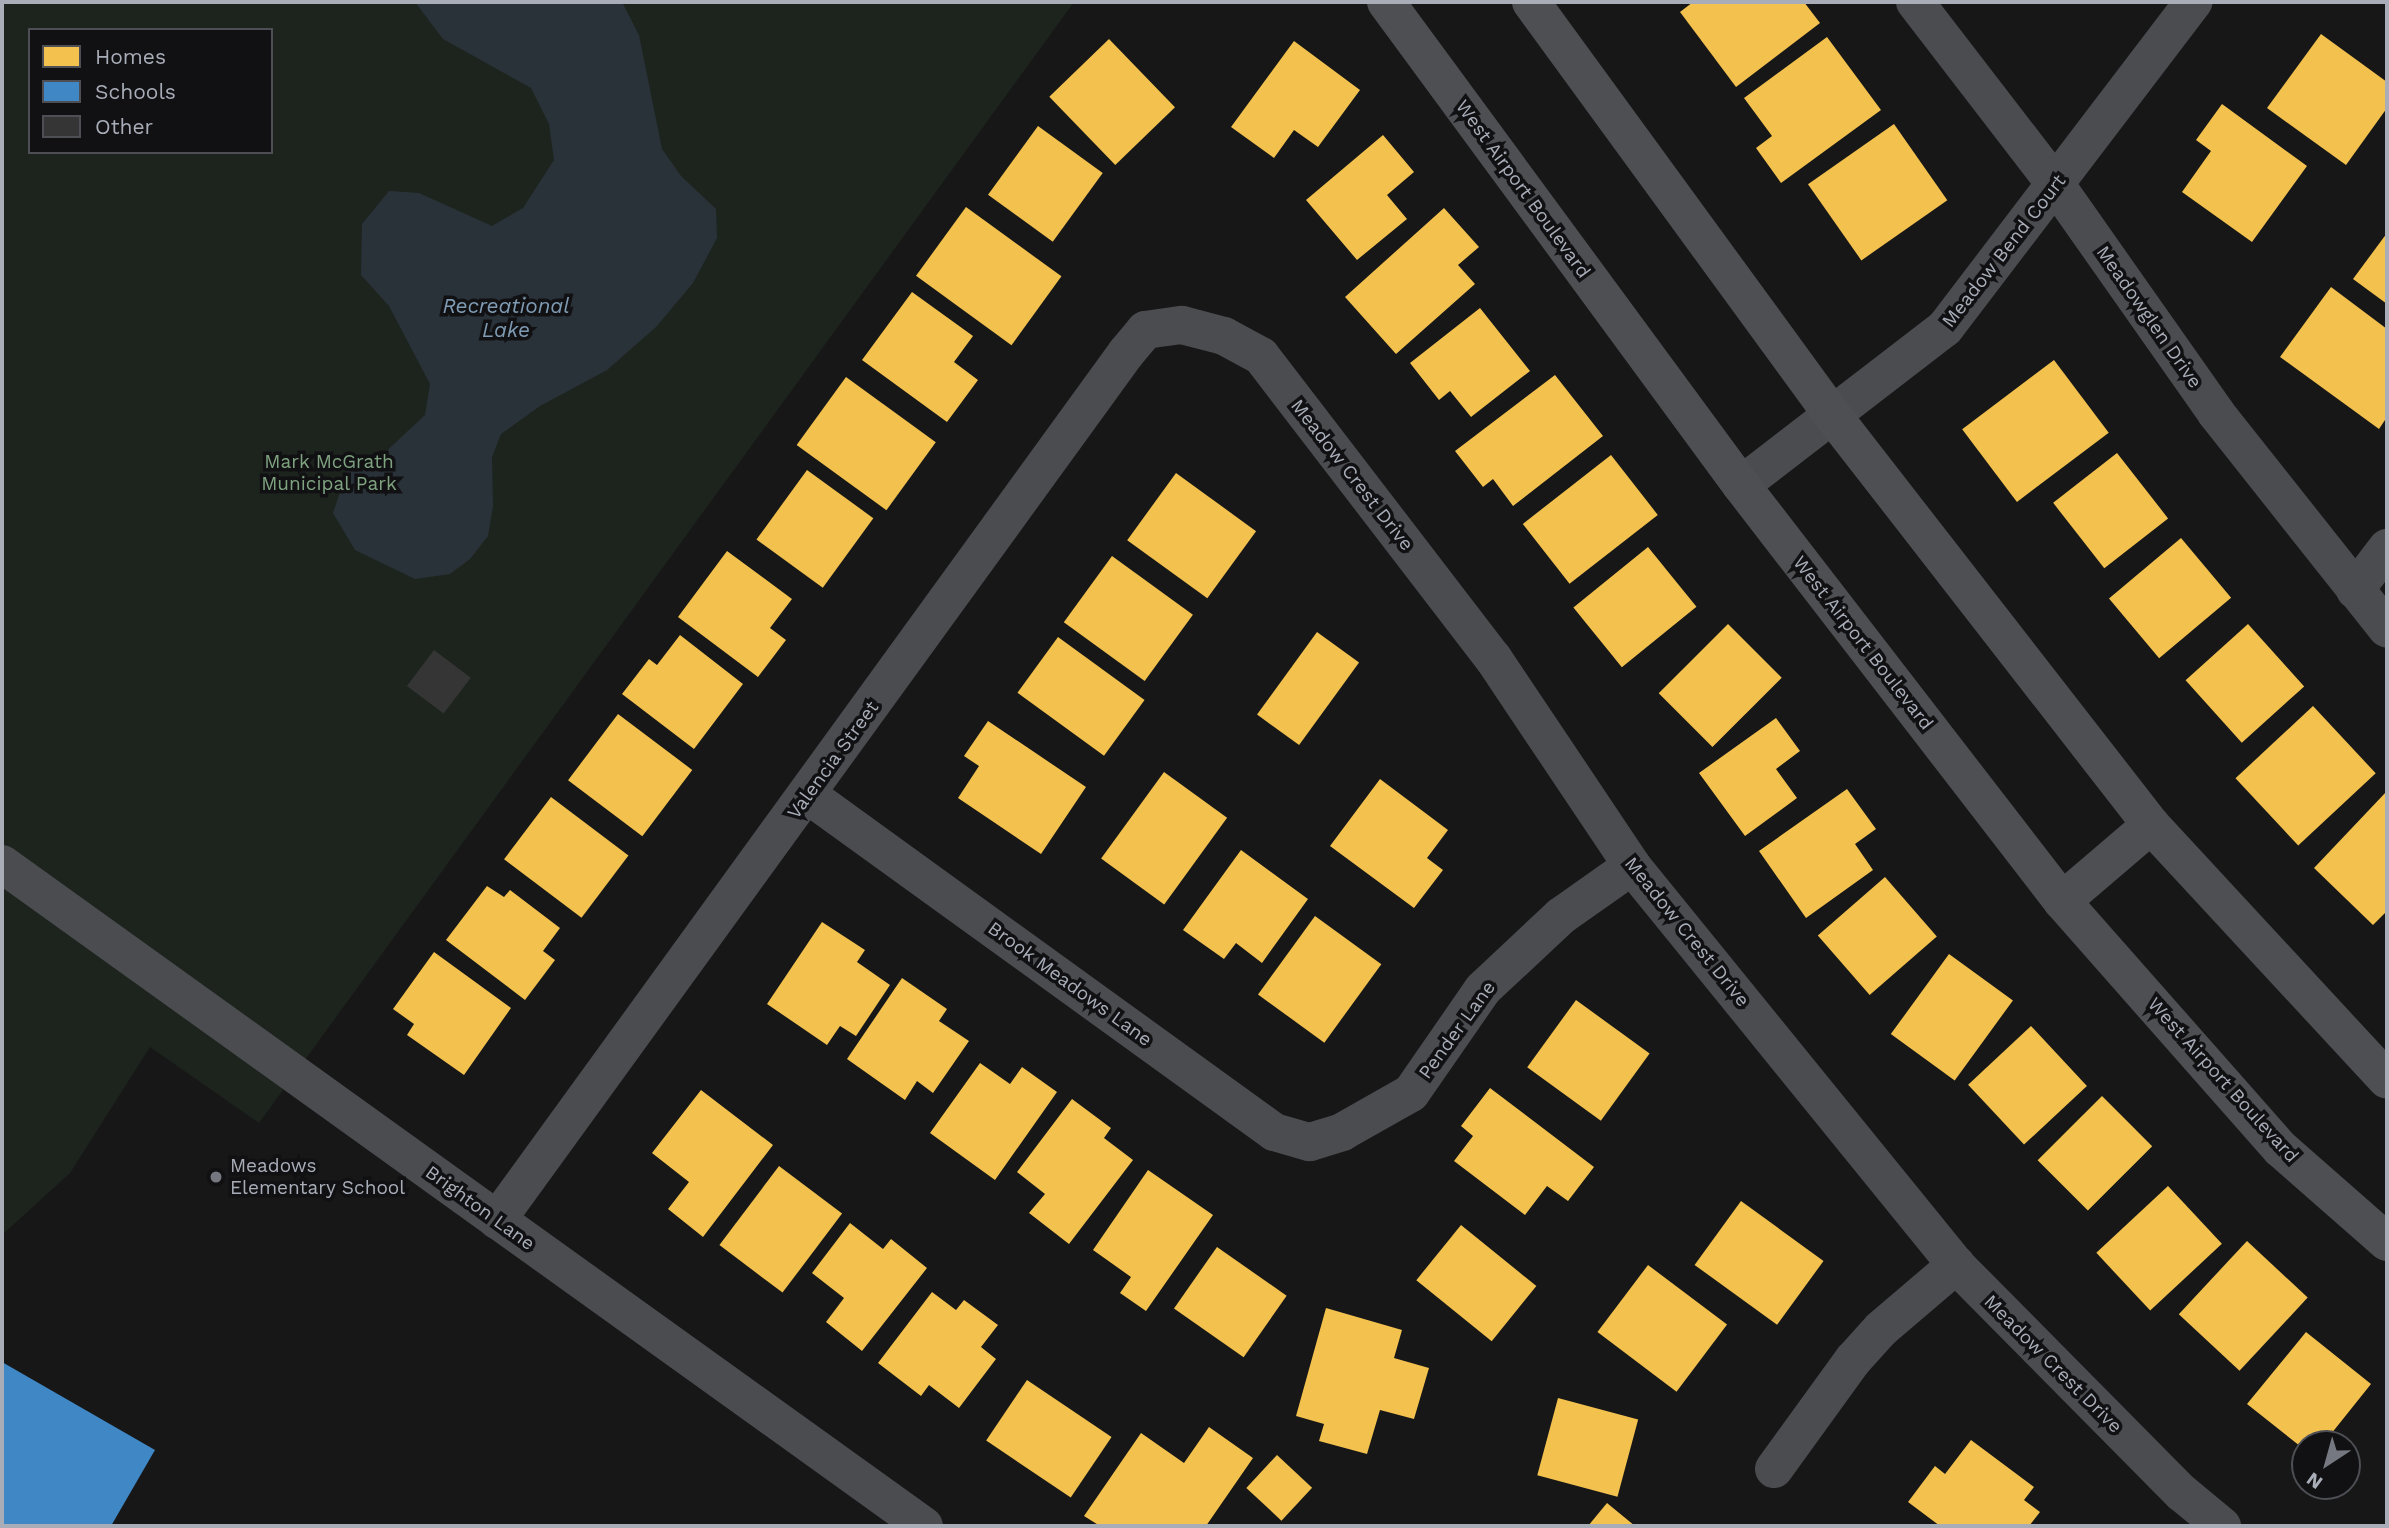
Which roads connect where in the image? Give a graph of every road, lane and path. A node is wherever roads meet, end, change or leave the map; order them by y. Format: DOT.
graph roads {
  1 [pos="1386,2"];
  2 [pos="1531,2"];
  3 [pos="1915,2"];
  4 [pos="2193,2"];
  5 [pos="2056,185"];
  6 [pos="1182,325"];
  7 [pos="1833,416"];
  8 [pos="1741,485"];
  9 [pos="2387,548"];
  10 [pos="2355,590"];
  11 [pos="2387,629"];
  12 [pos="808,795"];
  13 [pos="2151,825"];
  14 [pos="2,864"];
  15 [pos="1632,866"];
  16 [pos="2062,901"];
  17 [pos="2387,1080"];
  18 [pos="1342,1132"];
  19 [pos="497,1220"];
  20 [pos="2387,1242"];
  21 [pos="1956,1265"];
  22 [pos="1774,1469"];
  23 [pos="924,1526"];
  24 [pos="2222,1526"];
  1 -- 8 [label="main road, West Airport Boulevard"];
  2 -- 7 [label="main road"];
  3 -- 5 [label="street, Meadowglen Drive"];
  4 -- 5 [label="street, Meadow Bend Court"];
  5 -- 7 [label="street, Meadow Bend Court"];
  5 -- 10 [label="street, Meadowglen Drive"];
  6 -- 12 [label="street, Valencia Street"];
  6 -- 15 [label="street, Meadow Crest Drive"];
  7 -- 8 [label="street, Meadow Bend Court"];
  7 -- 13 [label="main road"];
  8 -- 16 [label="main road, West Airport Boulevard"];
  9 -- 10 [label="street"];
  10 -- 11 [label="street, Meadowglen Drive"];
  12 -- 18 [label="street, Brook Meadows Lane"];
  12 -- 19 [label="street, Valencia Street"];
  13 -- 16 [label="main road"];
  13 -- 17 [label="main road"];
  14 -- 19 [label="street, Brighton Lane"];
  15 -- 18 [label="street, Pender Lane"];
  15 -- 21 [label="street, Meadow Crest Drive"];
  16 -- 20 [label="main road, West Airport Boulevard"];
  19 -- 23 [label="street, Brighton Lane"];
  21 -- 22 [label="street"];
  21 -- 24 [label="street, Meadow Crest Drive"];
}
